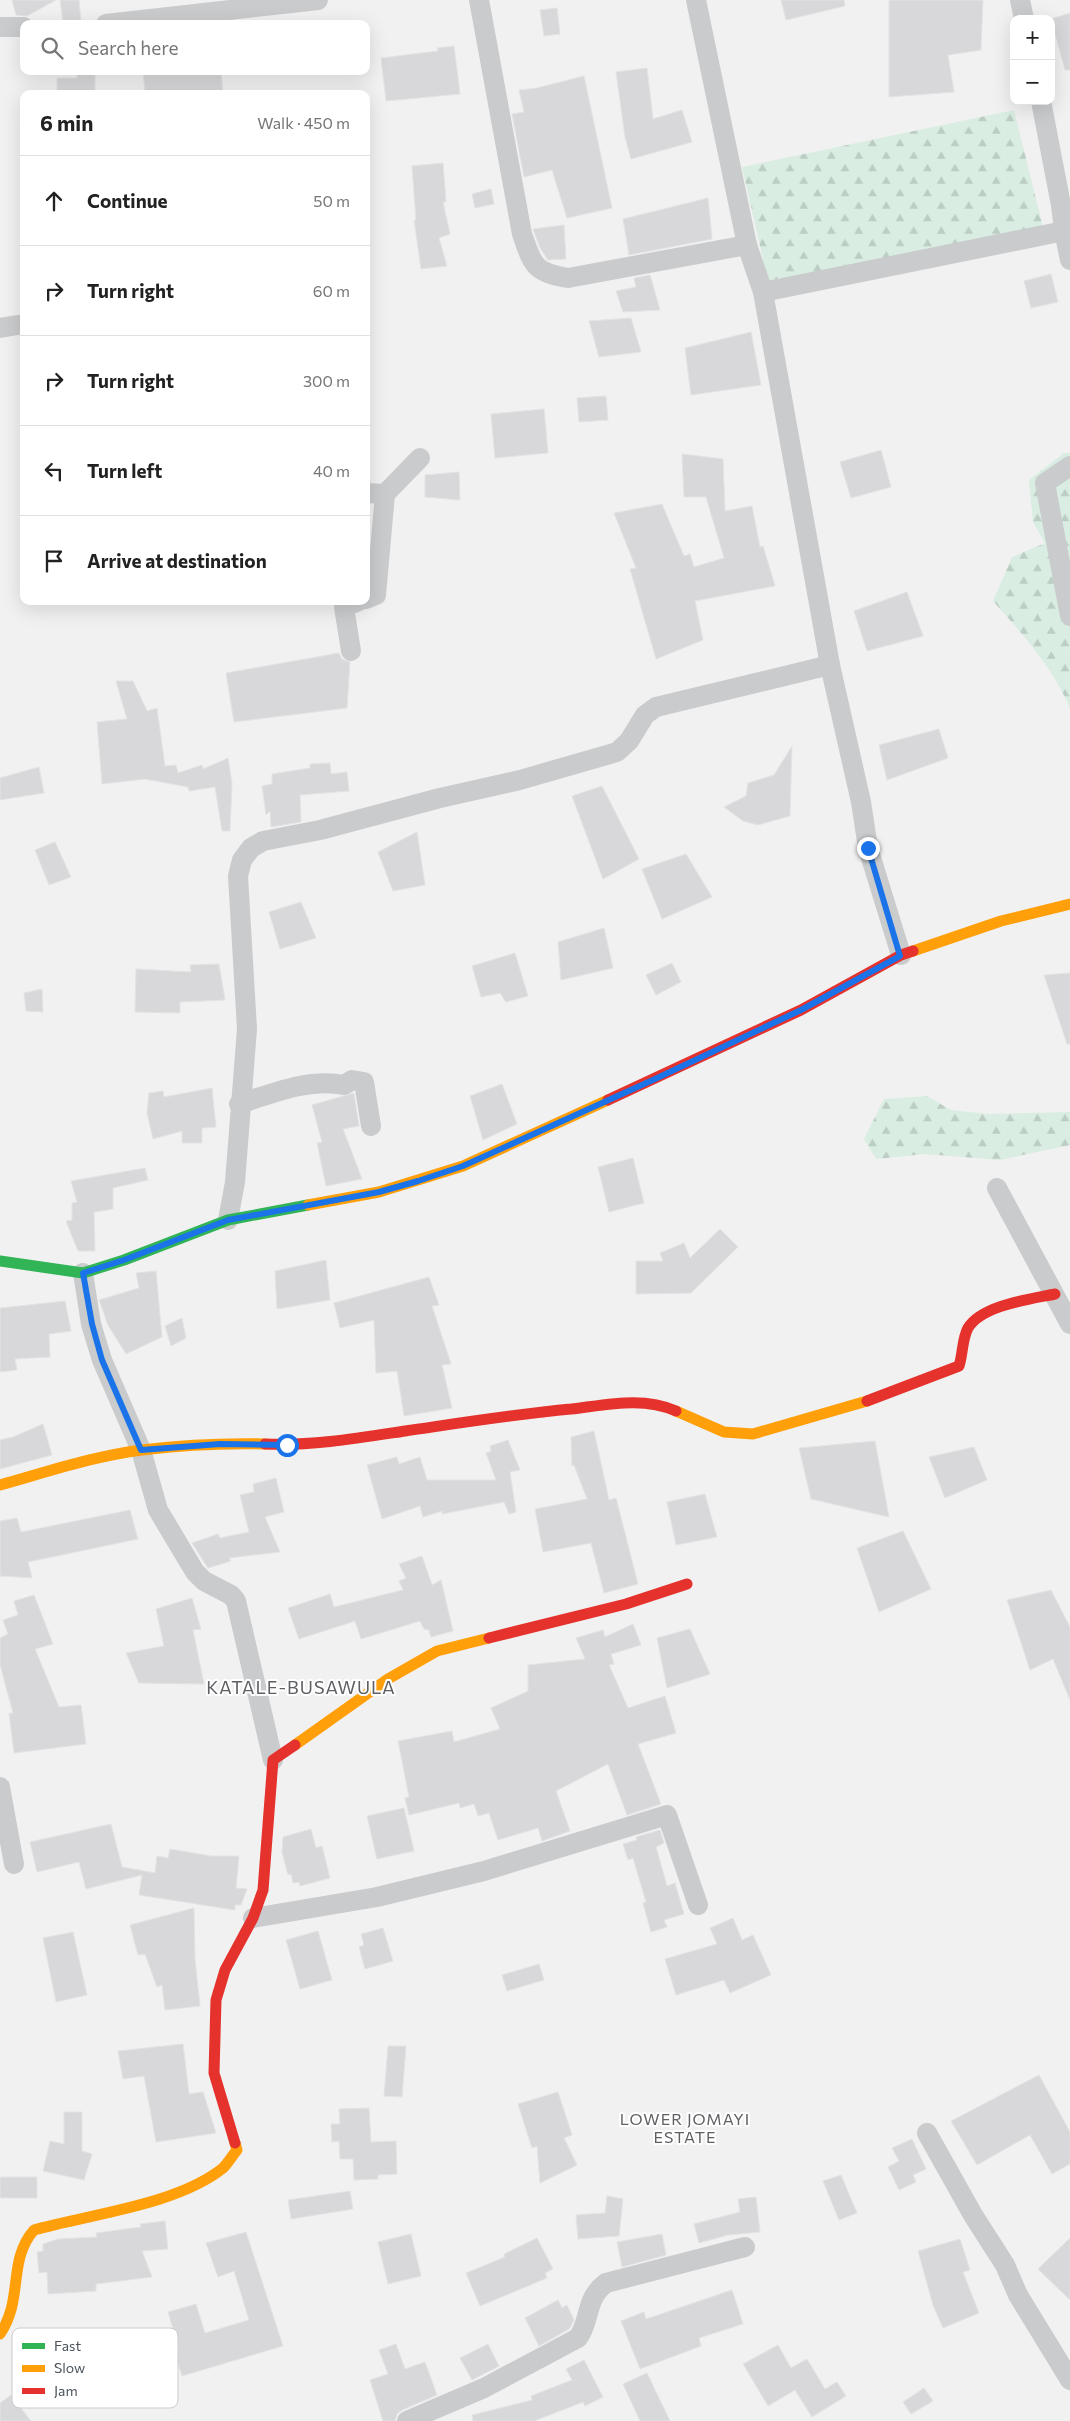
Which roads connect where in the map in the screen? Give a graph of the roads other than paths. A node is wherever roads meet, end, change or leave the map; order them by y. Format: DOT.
graph roads {
  1 [pos="318,0"];
  2 [pos="479,0"];
  3 [pos="696,0"];
  4 [pos="1020,0"];
  5 [pos="1023,15"];
  6 [pos="141,20"];
  7 [pos="0,27"];
  8 [pos="20,27"];
  9 [pos="1042,105"];
  10 [pos="1064,231"];
  11 [pos="747,245"];
  12 [pos="1070,260"];
  13 [pos="763,292"];
  14 [pos="20,325"];
  15 [pos="0,328"];
  16 [pos="420,458"];
  17 [pos="1070,466"];
  18 [pos="376,494"];
  19 [pos="370,597"];
  20 [pos="349,605"];
  21 [pos="1070,616"];
  22 [pos="351,651"];
  23 [pos="830,665"];
  24 [pos="1070,904"];
  25 [pos="900,956"];
  26 [pos="239,1104"];
  27 [pos="372,1126"];
  28 [pos="997,1188"];
  29 [pos="228,1220"];
  30 [pos="0,1261"];
  31 [pos="83,1273"];
  32 [pos="1055,1294"];
  33 [pos="1070,1324"];
  34 [pos="141,1450"];
  35 [pos="0,1485"];
  36 [pos="687,1584"];
  37 [pos="273,1760"];
  38 [pos="0,1787"];
  39 [pos="14,1864"];
  40 [pos="698,1905"];
  41 [pos="253,1918"];
  42 [pos="927,2133"];
  43 [pos="745,2248"];
  44 [pos="0,2334"];
  45 [pos="1070,2380"];
  46 [pos="407,2421"];
  1 -- 6 [label="street"];
  2 -- 11 [label="street"];
  3 -- 11 [label="street"];
  4 -- 5 [label="street"];
  7 -- 8 [label="street"];
  9 -- 10 [label="street"];
  10 -- 12 [label="street"];
  10 -- 13 [label="street"];
  11 -- 13 [label="street"];
  13 -- 23 [label="street"];
  14 -- 15 [label="street"];
  16 -- 18 [label="street"];
  17 -- 21 [label="street"];
  18 -- 19 [label="street"];
  20 -- 22 [label="street"];
  23 -- 25 [label="street"];
  23 -- 26 [label="street"];
  24 -- 25 [label="street"];
  25 -- 29 [label="street"];
  26 -- 27 [label="street"];
  26 -- 29 [label="street"];
  28 -- 32 [label="street"];
  29 -- 31 [label="street"];
  30 -- 31 [label="street"];
  31 -- 34 [label="street"];
  32 -- 33 [label="street"];
  32 -- 34 [label="street"];
  34 -- 35 [label="street"];
  34 -- 37 [label="street"];
  36 -- 37 [label="street"];
  37 -- 41 [label="street"];
  38 -- 39 [label="street"];
  40 -- 41 [label="street"];
  41 -- 44 [label="street"];
  42 -- 45 [label="street"];
  43 -- 46 [label="street"];
}
